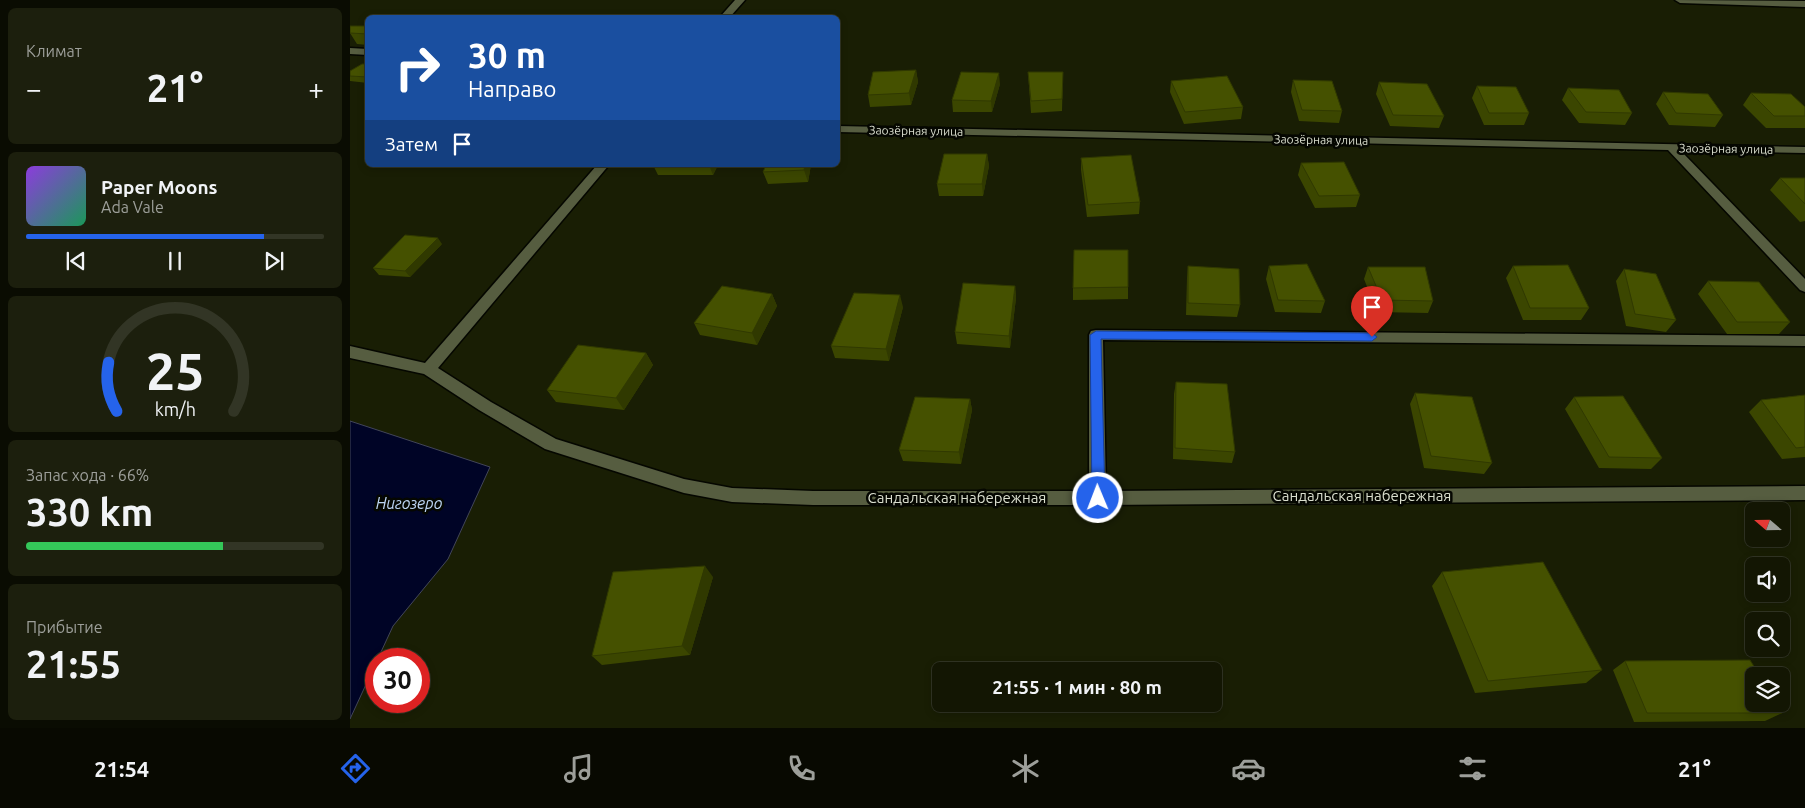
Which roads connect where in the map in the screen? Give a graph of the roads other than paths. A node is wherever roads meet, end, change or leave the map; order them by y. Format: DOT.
graph roads {
  1 [pos="740,0"];
  2 [pos="1680,0"];
  3 [pos="1805,4"];
  4 [pos="726,15"];
  5 [pos="350,51"];
  6 [pos="365,52"];
  7 [pos="840,129"];
  8 [pos="1672,148"];
  9 [pos="1805,150"];
  10 [pos="601,167"];
  11 [pos="1805,287"];
  12 [pos="1805,341"];
  13 [pos="350,352"];
  14 [pos="428,369"];
  15 [pos="1805,493"];
  16 [pos="1098,498"];
  1 -- 4 [label="street"];
  2 -- 3 [label="street"];
  5 -- 6 [label="street"];
  7 -- 8 [label="street, Заозёрная улица"];
  8 -- 9 [label="street, Заозёрная улица"];
  8 -- 11 [label="street"];
  10 -- 14 [label="street"];
  12 -- 16 [label="street"];
  13 -- 14 [label="street, Сандальская набережная"];
  14 -- 16 [label="street, Сандальская набережная"];
  15 -- 16 [label="street, Сандальская набережная"];
}
